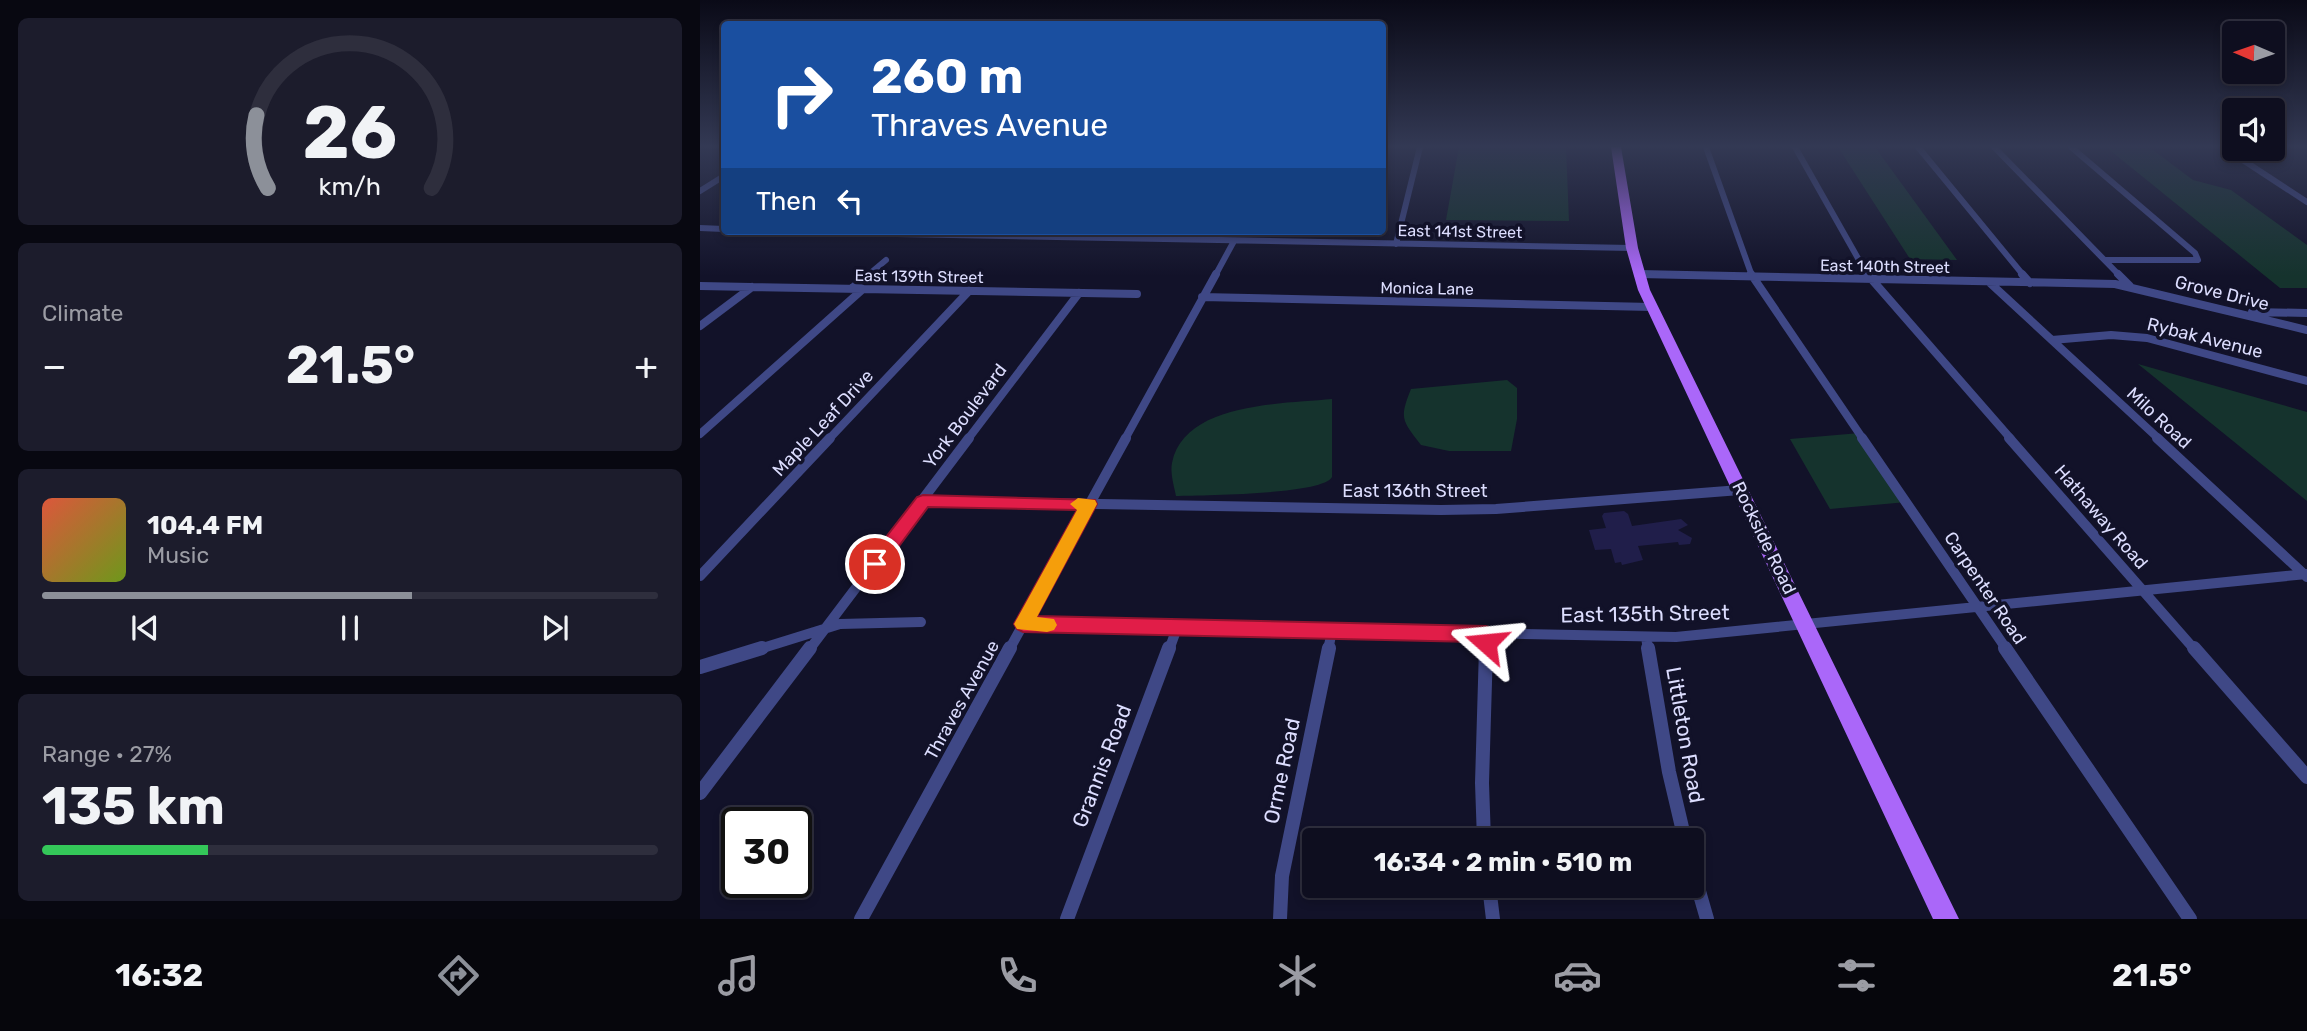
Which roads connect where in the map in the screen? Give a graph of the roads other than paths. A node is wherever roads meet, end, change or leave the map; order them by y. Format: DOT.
graph roads {
  1 [pos="1409,190"];
  2 [pos="1623,190"];
  3 [pos="1721,190"];
  4 [pos="1819,190"];
  5 [pos="1953,190"];
  6 [pos="2037,190"];
  7 [pos="2121,190"];
  8 [pos="2288,190"];
  9 [pos="2307,202"];
  10 [pos="700,228"];
  11 [pos="721,229"];
  12 [pos="1030,235"];
  13 [pos="1104,235"];
  14 [pos="1201,235"];
  15 [pos="1299,235"];
  16 [pos="1101,238"];
  17 [pos="1198,240"];
  18 [pos="1234,241"];
  19 [pos="1296,242"];
  20 [pos="1396,244"];
  21 [pos="1632,248"];
  22 [pos="886,260"];
  23 [pos="2106,260"];
  24 [pos="1639,274"];
  25 [pos="1752,276"];
  26 [pos="1870,279"];
  27 [pos="1989,282"];
  28 [pos="2030,283"];
  29 [pos="700,285"];
  30 [pos="2130,286"];
  31 [pos="752,287"];
  32 [pos="852,289"];
  33 [pos="863,289"];
  34 [pos="969,291"];
  35 [pos="1079,293"];
  36 [pos="1137,294"];
  37 [pos="1202,297"];
  38 [pos="1652,307"];
  39 [pos="2232,312"];
  40 [pos="2307,313"];
  41 [pos="700,326"];
  42 [pos="2307,330"];
  43 [pos="2052,340"];
  44 [pos="2307,381"];
  45 [pos="700,434"];
  46 [pos="1740,490"];
  47 [pos="923,501"];
  48 [pos="1089,504"];
  49 [pos="2306,575"];
  50 [pos="700,576"];
  51 [pos="2141,590"];
  52 [pos="1976,606"];
  53 [pos="921,622"];
  54 [pos="1806,623"];
  55 [pos="1023,624"];
  56 [pos="827,627"];
  57 [pos="1177,628"];
  58 [pos="1332,631"];
  59 [pos="1486,634"];
  60 [pos="1646,637"];
  61 [pos="700,667"];
  62 [pos="2307,777"];
  63 [pos="700,793"];
  64 [pos="1484,828"];
  65 [pos="1682,828"];
  66 [pos="1490,898"];
  67 [pos="1701,898"];
  68 [pos="861,919"];
  69 [pos="1067,919"];
  70 [pos="1280,919"];
  71 [pos="1493,919"];
  72 [pos="1707,919"];
  73 [pos="1946,919"];
  74 [pos="2190,919"];
  1 -- 20 [label="street"];
  2 -- 21 [label="main road, Rockside Road"];
  3 -- 25 [label="street, Carpenter Road"];
  4 -- 26 [label="street, Hathaway Road"];
  5 -- 28 [label="street"];
  6 -- 23 [label="street"];
  7 -- 23 [label="street"];
  8 -- 9 [label="street"];
  10 -- 11 [label="street"];
  12 -- 16 [label="street, East 141st Street"];
  13 -- 16 [label="street"];
  14 -- 17 [label="street"];
  15 -- 19 [label="street"];
  16 -- 17 [label="street, East 141st Street"];
  17 -- 18 [label="street, East 141st Street"];
  18 -- 19 [label="street, East 141st Street"];
  18 -- 37 [label="street, Thraves Avenue"];
  19 -- 20 [label="street, East 141st Street"];
  20 -- 21 [label="street, East 141st Street"];
  21 -- 24 [label="main road, Rockside Road"];
  22 -- 32 [label="street"];
  23 -- 30 [label="street"];
  24 -- 25 [label="street, East 140th Street"];
  24 -- 38 [label="main road, Rockside Road"];
  25 -- 26 [label="street, East 140th Street"];
  25 -- 52 [label="street, Carpenter Road"];
  26 -- 27 [label="street, East 140th Street"];
  26 -- 51 [label="street, Hathaway Road"];
  27 -- 28 [label="street, East 140th Street"];
  27 -- 43 [label="street, Milo Road"];
  28 -- 30 [label="street, East 140th Street"];
  29 -- 31 [label="street, East 139th Street"];
  30 -- 39 [label="street, Grove Drive"];
  31 -- 32 [label="street, East 139th Street"];
  31 -- 41 [label="street"];
  32 -- 33 [label="street, East 139th Street"];
  33 -- 34 [label="street, East 139th Street"];
  33 -- 45 [label="street"];
  34 -- 35 [label="street, East 139th Street"];
  34 -- 50 [label="street, Maple Leaf Drive"];
  35 -- 36 [label="street, East 139th Street"];
  35 -- 47 [label="street, York Boulevard"];
  37 -- 38 [label="street, Monica Lane"];
  37 -- 48 [label="street, Thraves Avenue"];
  38 -- 46 [label="main road, Rockside Road"];
  39 -- 40 [label="street"];
  39 -- 42 [label="street, Grove Drive"];
  43 -- 44 [label="street, Rybak Avenue"];
  43 -- 49 [label="street, Milo Road"];
  46 -- 48 [label="street, East 136th Street"];
  46 -- 54 [label="main road, Rockside Road"];
  47 -- 48 [label="street, East 136th Street"];
  47 -- 56 [label="street, York Boulevard"];
  48 -- 55 [label="street, Thraves Avenue"];
  49 -- 51 [label="street, East 135th Street"];
  51 -- 52 [label="street, East 135th Street"];
  51 -- 62 [label="street, Hathaway Road"];
  52 -- 54 [label="street, East 135th Street"];
  52 -- 74 [label="street, Carpenter Road"];
  53 -- 56 [label="street"];
  54 -- 60 [label="street, East 135th Street"];
  54 -- 73 [label="main road, Rockside Road"];
  55 -- 57 [label="street, East 135th Street"];
  55 -- 68 [label="street, Thraves Avenue"];
  56 -- 61 [label="street"];
  56 -- 63 [label="street, York Boulevard"];
  57 -- 58 [label="street, East 135th Street"];
  57 -- 69 [label="street, Grannis Road"];
  58 -- 59 [label="street, East 135th Street"];
  58 -- 70 [label="street, Orme Road"];
  59 -- 60 [label="street, East 135th Street"];
  59 -- 64 [label="street"];
  60 -- 65 [label="street, Littleton Road"];
  66 -- 71 [label="street"];
  67 -- 72 [label="street"];
}
